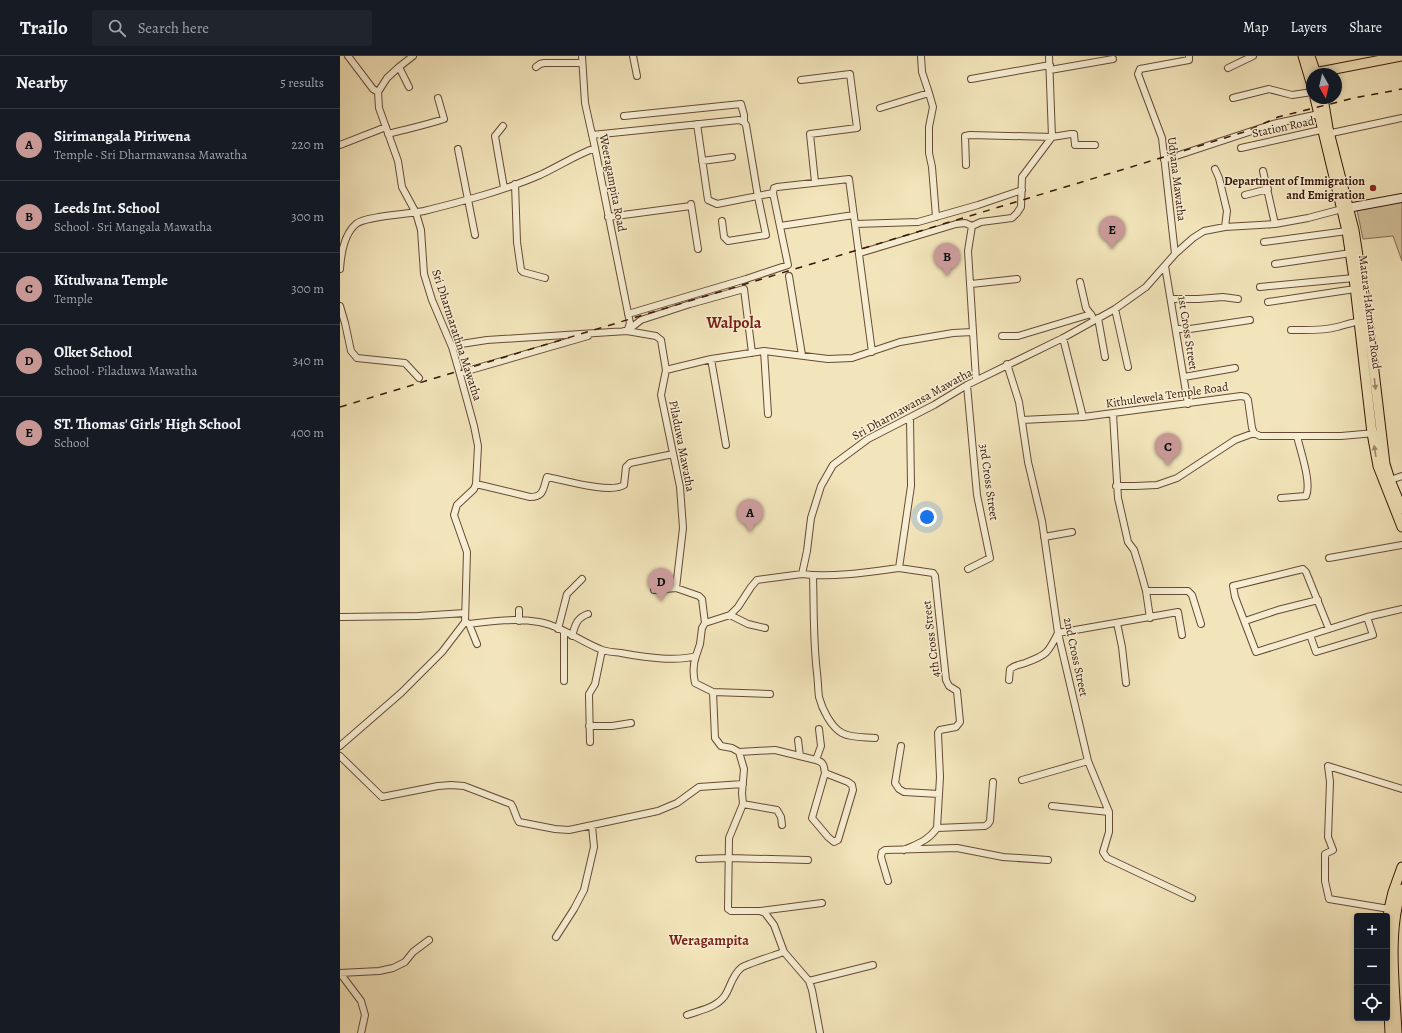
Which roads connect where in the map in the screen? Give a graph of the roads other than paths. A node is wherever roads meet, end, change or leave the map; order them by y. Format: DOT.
graph roads {
  1 [pos="348,56"];
  2 [pos="413,56"];
  3 [pos="582,56"];
  4 [pos="633,56"];
  5 [pos="921,56"];
  6 [pos="1049,56"];
  7 [pos="1189,56"];
  8 [pos="1253,56"];
  9 [pos="1303,56"];
  10 [pos="1310,56"];
  11 [pos="1402,56"];
  12 [pos="1112,59"];
  13 [pos="582,63"];
  14 [pos="398,67"];
  15 [pos="536,67"];
  16 [pos="1050,67"];
  17 [pos="1228,68"];
  18 [pos="1310,68"];
  19 [pos="1313,68"];
  20 [pos="1342,68"];
  21 [pos="637,76"];
  22 [pos="971,79"];
  23 [pos="801,80"];
  24 [pos="409,87"];
  25 [pos="378,92"];
  26 [pos="929,92"];
  27 [pos="1306,93"];
  28 [pos="438,98"];
  29 [pos="1233,98"];
  30 [pos="1316,104"];
  31 [pos="1324,104"];
  32 [pos="880,108"];
  33 [pos="1319,114"];
  34 [pos="624,116"];
  35 [pos="1402,118"];
  36 [pos="744,122"];
  37 [pos="697,124"];
  38 [pos="503,126"];
  39 [pos="386,127"];
  40 [pos="1326,131"];
  41 [pos="388,134"];
  42 [pos="592,135"];
  43 [pos="1052,137"];
  44 [pos="340,145"];
  45 [pos="1095,145"];
  46 [pos="595,148"];
  47 [pos="1241,148"];
  48 [pos="458,150"];
  49 [pos="732,157"];
  50 [pos="1164,160"];
  51 [pos="702,161"];
  52 [pos="966,165"];
  53 [pos="1215,169"];
  54 [pos="1263,171"];
  55 [pos="815,182"];
  56 [pos="515,184"];
  57 [pos="504,188"];
  58 [pos="1268,189"];
  59 [pos="1022,190"];
  60 [pos="773,193"];
  61 [pos="1245,195"];
  62 [pos="758,197"];
  63 [pos="1402,198"];
  64 [pos="469,200"];
  65 [pos="1346,208"];
  66 [pos="416,213"];
  67 [pos="854,215"];
  68 [pos="608,217"];
  69 [pos="936,217"];
  70 [pos="722,221"];
  71 [pos="855,224"];
  72 [pos="1275,224"];
  73 [pos="780,226"];
  74 [pos="972,226"];
  75 [pos="1225,227"];
  76 [pos="1347,231"];
  77 [pos="475,236"];
  78 [pos="1264,242"];
  79 [pos="698,249"];
  80 [pos="860,253"];
  81 [pos="1351,253"];
  82 [pos="1175,254"];
  83 [pos="1275,264"];
  84 [pos="1166,266"];
  85 [pos="340,269"];
  86 [pos="789,276"];
  87 [pos="545,278"];
  88 [pos="1354,278"];
  89 [pos="1017,279"];
  90 [pos="1080,282"];
  91 [pos="971,284"];
  92 [pos="1260,287"];
  93 [pos="1356,289"];
  94 [pos="1238,298"];
  95 [pos="1171,299"];
  96 [pos="1268,302"];
  97 [pos="340,306"];
  98 [pos="1116,309"];
  99 [pos="628,314"];
  100 [pos="1091,314"];
  101 [pos="1096,320"];
  102 [pos="1250,320"];
  103 [pos="1364,321"];
  104 [pos="1176,329"];
  105 [pos="1292,330"];
  106 [pos="627,331"];
  107 [pos="973,332"];
  108 [pos="1002,336"];
  109 [pos="1063,338"];
  110 [pos="452,347"];
  111 [pos="764,351"];
  112 [pos="872,352"];
  113 [pos="752,353"];
  114 [pos="802,355"];
  115 [pos="1105,357"];
  116 [pos="711,360"];
  117 [pos="1007,364"];
  118 [pos="1128,367"];
  119 [pos="1235,368"];
  120 [pos="666,370"];
  121 [pos="460,373"];
  122 [pos="1184,377"];
  123 [pos="419,378"];
  124 [pos="976,380"];
  125 [pos="967,385"];
  126 [pos="1188,404"];
  127 [pos="768,414"];
  128 [pos="1113,414"];
  129 [pos="910,418"];
  130 [pos="1083,418"];
  131 [pos="1022,420"];
  132 [pos="1254,433"];
  133 [pos="1376,433"];
  134 [pos="1297,436"];
  135 [pos="726,445"];
  136 [pos="672,454"];
  137 [pos="1402,476"];
  138 [pos="1390,480"];
  139 [pos="476,484"];
  140 [pos="1116,486"];
  141 [pos="1281,498"];
  142 [pos="1402,508"];
  143 [pos="1402,527"];
  144 [pos="1072,532"];
  145 [pos="1044,537"];
  146 [pos="1402,545"];
  147 [pos="1329,558"];
  148 [pos="899,568"];
  149 [pos="968,569"];
  150 [pos="802,574"];
  151 [pos="813,575"];
  152 [pos="582,580"];
  153 [pos="676,588"];
  154 [pos="654,590"];
  155 [pos="1146,591"];
  156 [pos="1318,600"];
  157 [pos="1402,609"];
  158 [pos="519,610"];
  159 [pos="465,613"];
  160 [pos="588,614"];
  161 [pos="730,615"];
  162 [pos="340,617"];
  163 [pos="1367,617"];
  164 [pos="1150,618"];
  165 [pos="519,621"];
  166 [pos="1245,621"];
  167 [pos="467,623"];
  168 [pos="705,623"];
  169 [pos="1117,624"];
  170 [pos="1201,624"];
  171 [pos="765,628"];
  172 [pos="1329,629"];
  173 [pos="561,630"];
  174 [pos="1058,633"];
  175 [pos="1182,635"];
  176 [pos="1310,635"];
  177 [pos="572,636"];
  178 [pos="477,644"];
  179 [pos="602,650"];
  180 [pos="696,656"];
  181 [pos="1009,680"];
  182 [pos="564,681"];
  183 [pos="1126,683"];
  184 [pos="713,692"];
  185 [pos="770,694"];
  186 [pos="631,723"];
  187 [pos="589,726"];
  188 [pos="819,729"];
  189 [pos="875,738"];
  190 [pos="798,740"];
  191 [pos="590,742"];
  192 [pos="340,746"];
  193 [pos="902,746"];
  194 [pos="739,752"];
  195 [pos="340,756"];
  196 [pos="800,756"];
  197 [pos="816,760"];
  198 [pos="1088,761"];
  199 [pos="825,773"];
  200 [pos="1022,780"];
  201 [pos="993,782"];
  202 [pos="743,784"];
  203 [pos="1402,789"];
  204 [pos="939,794"];
  205 [pos="743,804"];
  206 [pos="1052,806"];
  207 [pos="1109,812"];
  208 [pos="782,825"];
  209 [pos="592,826"];
  210 [pos="937,828"];
  211 [pos="904,850"];
  212 [pos="728,858"];
  213 [pos="699,859"];
  214 [pos="808,860"];
  215 [pos="1048,860"];
  216 [pos="1402,867"];
  217 [pos="888,881"];
  218 [pos="1399,892"];
  219 [pos="1192,898"];
  220 [pos="822,903"];
  221 [pos="1389,909"];
  222 [pos="760,911"];
  223 [pos="1389,913"];
  224 [pos="556,937"];
  225 [pos="429,940"];
  226 [pos="784,952"];
  227 [pos="873,965"];
  228 [pos="340,973"];
  229 [pos="809,981"];
  230 [pos="1388,985"];
  231 [pos="687,1015"];
  232 [pos="361,1033"];
  233 [pos="820,1033"];
  234 [pos="1390,1033"];
  235 [pos="1397,1033"];
  1 -- 25 [label="street"];
  2 -- 14 [label="street"];
  3 -- 13 [label="street, Weeragampita Road"];
  4 -- 21 [label="street"];
  5 -- 26 [label="street"];
  6 -- 16 [label="street"];
  7 -- 50 [label="street, Udyana Mawatha"];
  8 -- 17 [label="street"];
  9 -- 18 [label="main road"];
  10 -- 19 [label="main road"];
  11 -- 20 [label="main road"];
  12 -- 16 [label="street"];
  13 -- 15 [label="street"];
  13 -- 42 [label="street, Weeragampita Road"];
  14 -- 24 [label="street"];
  14 -- 25 [label="street"];
  16 -- 22 [label="street"];
  16 -- 43 [label="street"];
  23 -- 55 [label="street"];
  25 -- 39 [label="street, Sri Dharmarathna Mawatha"];
  26 -- 32 [label="street"];
  26 -- 69 [label="street"];
  27 -- 29 [label="street"];
  28 -- 41 [label="street"];
  30 -- 33 [label="main road, Matara-Hakmana Road"];
  31 -- 40 [label="main road, Matara-Hakmana Road"];
  33 -- 40 [label="main road, Matara-Hakmana Road"];
  33 -- 50 [label="street"];
  34 -- 36 [label="street"];
  35 -- 40 [label="street, Station Road"];
  36 -- 37 [label="street"];
  36 -- 62 [label="street"];
  37 -- 42 [label="street"];
  37 -- 51 [label="street"];
  38 -- 57 [label="street"];
  39 -- 41 [label="street, Sri Dharmarathna Mawatha"];
  39 -- 44 [label="street"];
  40 -- 47 [label="street, Station Road"];
  40 -- 65 [label="main road, Matara-Hakmana Road"];
  41 -- 66 [label="street, Sri Dharmarathna Mawatha"];
  42 -- 46 [label="street, Weeragampita Road"];
  43 -- 45 [label="street"];
  43 -- 52 [label="street"];
  43 -- 59 [label="street"];
  46 -- 56 [label="street"];
  46 -- 68 [label="street, Weeragampita Road"];
  48 -- 64 [label="street"];
  49 -- 51 [label="street"];
  50 -- 82 [label="street, Udyana Mawatha"];
  51 -- 62 [label="street"];
  53 -- 75 [label="street"];
  54 -- 58 [label="street"];
  55 -- 60 [label="street"];
  55 -- 67 [label="street"];
  56 -- 57 [label="street"];
  56 -- 87 [label="street"];
  57 -- 64 [label="street"];
  58 -- 61 [label="street"];
  58 -- 72 [label="street"];
  59 -- 69 [label="street"];
  59 -- 74 [label="street"];
  60 -- 62 [label="street"];
  60 -- 73 [label="street"];
  62 -- 70 [label="street"];
  63 -- 65 [label="main road"];
  64 -- 66 [label="street"];
  64 -- 77 [label="street"];
  65 -- 72 [label="street, Sri Dharmawansa Mawatha"];
  65 -- 76 [label="main road, Matara-Hakmana Road"];
  65 -- 103 [label="main road, Matara-Hakmana Road"];
  66 -- 85 [label="street"];
  66 -- 110 [label="street, Sri Dharmarathna Mawatha"];
  67 -- 71 [label="street"];
  67 -- 73 [label="street"];
  68 -- 79 [label="street"];
  68 -- 99 [label="street, Weeragampita Road"];
  69 -- 71 [label="street"];
  71 -- 80 [label="street"];
  72 -- 75 [label="street, Sri Dharmawansa Mawatha"];
  73 -- 99 [label="street"];
  74 -- 80 [label="street"];
  74 -- 91 [label="street"];
  75 -- 82 [label="street, Sri Dharmawansa Mawatha"];
  76 -- 78 [label="street"];
  76 -- 81 [label="main road, Matara-Hakmana Road"];
  80 -- 112 [label="street"];
  81 -- 83 [label="street"];
  81 -- 88 [label="main road, Matara-Hakmana Road"];
  82 -- 84 [label="street, Sri Dharmawansa Mawatha"];
  84 -- 95 [label="street, 1st Cross Street"];
  84 -- 98 [label="street, Sri Dharmawansa Mawatha"];
  86 -- 114 [label="street"];
  88 -- 92 [label="street"];
  88 -- 93 [label="main road, Matara-Hakmana Road"];
  89 -- 91 [label="street"];
  90 -- 100 [label="street"];
  91 -- 107 [label="street"];
  93 -- 96 [label="street"];
  93 -- 103 [label="main road, Matara-Hakmana Road"];
  94 -- 95 [label="street"];
  95 -- 104 [label="street, 1st Cross Street"];
  97 -- 123 [label="street"];
  98 -- 101 [label="street, Sri Dharmawansa Mawatha"];
  98 -- 118 [label="street"];
  99 -- 106 [label="street, Weeragampita Road"];
  100 -- 101 [label="street"];
  100 -- 108 [label="street"];
  101 -- 109 [label="street, Sri Dharmawansa Mawatha"];
  101 -- 115 [label="street"];
  102 -- 104 [label="street"];
  103 -- 105 [label="street"];
  103 -- 133 [label="main road, Matara-Hakmana Road"];
  104 -- 122 [label="street, 1st Cross Street"];
  106 -- 110 [label="street"];
  106 -- 113 [label="street"];
  106 -- 120 [label="street, Piladuwa Mawatha"];
  106 -- 121 [label="street"];
  107 -- 112 [label="street"];
  107 -- 124 [label="street"];
  109 -- 117 [label="street, Sri Dharmawansa Mawatha"];
  109 -- 130 [label="street"];
  110 -- 121 [label="street, Sri Dharmarathna Mawatha"];
  111 -- 113 [label="street"];
  111 -- 114 [label="street"];
  111 -- 127 [label="street"];
  112 -- 114 [label="street"];
  113 -- 116 [label="street"];
  116 -- 120 [label="street"];
  116 -- 135 [label="street"];
  117 -- 124 [label="street, Sri Dharmawansa Mawatha"];
  117 -- 131 [label="street, 2nd Cross Street"];
  119 -- 122 [label="street"];
  120 -- 136 [label="street, Piladuwa Mawatha"];
  121 -- 139 [label="street, Sri Dharmarathna Mawatha"];
  122 -- 126 [label="street, 1st Cross Street"];
  124 -- 125 [label="street, Sri Dharmawansa Mawatha"];
  125 -- 129 [label="street, Sri Dharmawansa Mawatha"];
  125 -- 149 [label="street, 3rd Cross Street"];
  126 -- 128 [label="street, Kithulewela Temple Road"];
  126 -- 132 [label="street, Kithulewela Temple Road"];
  128 -- 130 [label="street, Kithulewela Temple Road"];
  128 -- 140 [label="street"];
  129 -- 148 [label="street"];
  129 -- 150 [label="street, Sri Dharmawansa Mawatha"];
  130 -- 131 [label="street, Kithulewela Temple Road"];
  131 -- 145 [label="street, 2nd Cross Street"];
  132 -- 134 [label="street"];
  132 -- 140 [label="street"];
  133 -- 134 [label="street"];
  133 -- 138 [label="main road, Matara-Hakmana Road"];
  143 -- 133 [label="main road, Matara-Hakmana Road, one-way"];
  134 -- 141 [label="street"];
  136 -- 139 [label="street"];
  136 -- 153 [label="street, Piladuwa Mawatha"];
  137 -- 138 [label="street"];
  138 -- 142 [label="main road, Matara-Hakmana Road"];
  139 -- 159 [label="street"];
  140 -- 155 [label="street"];
  144 -- 145 [label="street"];
  145 -- 174 [label="street, 2nd Cross Street"];
  146 -- 147 [label="street"];
  148 -- 151 [label="street"];
  148 -- 204 [label="street, 4th Cross Street"];
  150 -- 151 [label="street"];
  150 -- 161 [label="street"];
  151 -- 189 [label="street"];
  152 -- 173 [label="street"];
  153 -- 154 [label="street"];
  153 -- 168 [label="street"];
  155 -- 164 [label="street"];
  155 -- 170 [label="street"];
  156 -- 166 [label="street"];
  156 -- 166 [label="street"];
  156 -- 172 [label="street"];
  157 -- 163 [label="street"];
  158 -- 165 [label="street"];
  159 -- 162 [label="street"];
  159 -- 167 [label="street"];
  160 -- 177 [label="street"];
  161 -- 168 [label="street"];
  161 -- 171 [label="street"];
  163 -- 172 [label="street"];
  163 -- 176 [label="street"];
  164 -- 169 [label="street"];
  164 -- 175 [label="street"];
  165 -- 167 [label="street"];
  165 -- 173 [label="street"];
  166 -- 176 [label="street"];
  167 -- 178 [label="street"];
  167 -- 192 [label="street"];
  168 -- 180 [label="street"];
  169 -- 174 [label="street"];
  169 -- 183 [label="street"];
  172 -- 176 [label="street"];
  173 -- 177 [label="street"];
  173 -- 182 [label="street"];
  174 -- 181 [label="street"];
  174 -- 198 [label="street, 2nd Cross Street"];
  177 -- 179 [label="street"];
  179 -- 180 [label="street"];
  179 -- 187 [label="street"];
  180 -- 184 [label="street"];
  184 -- 185 [label="street"];
  184 -- 194 [label="street"];
  186 -- 187 [label="street"];
  187 -- 191 [label="street"];
  188 -- 197 [label="street"];
  190 -- 196 [label="street"];
  193 -- 204 [label="street"];
  194 -- 196 [label="street"];
  194 -- 202 [label="street"];
  195 -- 209 [label="street"];
  196 -- 197 [label="street"];
  197 -- 199 [label="street"];
  198 -- 200 [label="street"];
  198 -- 207 [label="street, 2nd Cross Street"];
  199 -- 199 [label="street"];
  201 -- 210 [label="street"];
  202 -- 205 [label="street"];
  202 -- 209 [label="street"];
  203 -- 221 [label="street"];
  204 -- 210 [label="street, 4th Cross Street"];
  205 -- 208 [label="street"];
  205 -- 212 [label="street"];
  206 -- 207 [label="street"];
  207 -- 219 [label="street, 2nd Cross Street"];
  209 -- 224 [label="street"];
  210 -- 211 [label="street"];
  211 -- 215 [label="street"];
  211 -- 217 [label="street"];
  212 -- 213 [label="street"];
  212 -- 214 [label="street"];
  212 -- 222 [label="street"];
  216 -- 218 [label="main road"];
  218 -- 221 [label="main road"];
  218 -- 235 [label="main road"];
  220 -- 222 [label="street"];
  221 -- 223 [label="main road"];
  222 -- 226 [label="street"];
  225 -- 228 [label="street"];
  226 -- 229 [label="street"];
  226 -- 231 [label="street"];
  227 -- 229 [label="street"];
  228 -- 232 [label="street"];
  229 -- 233 [label="street"];
  230 -- 234 [label="main road"];
}
